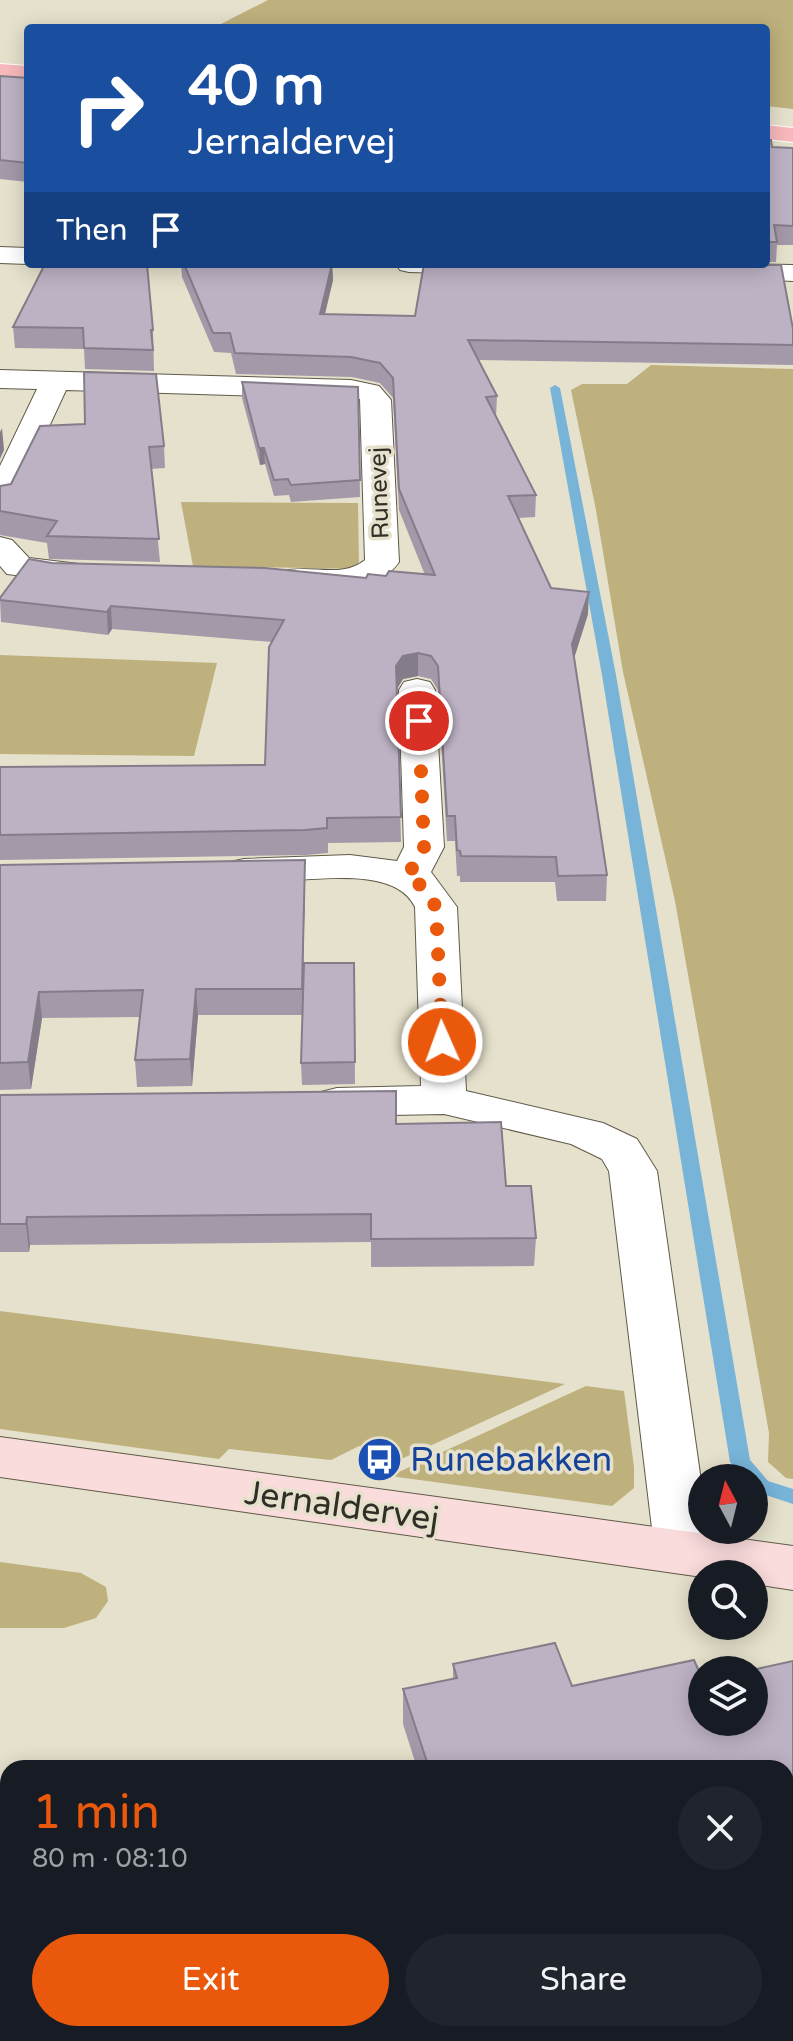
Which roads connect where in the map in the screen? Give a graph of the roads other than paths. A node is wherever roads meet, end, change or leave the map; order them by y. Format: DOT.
graph roads {
  1 [pos="0,58"];
  2 [pos="24,60"];
  3 [pos="0,70"];
  4 [pos="24,72"];
  5 [pos="770,119"];
  6 [pos="793,121"];
  7 [pos="770,132"];
  8 [pos="793,135"];
  9 [pos="0,255"];
  10 [pos="24,256"];
  11 [pos="702,271"];
  12 [pos="793,273"];
  13 [pos="0,379"];
  14 [pos="56,380"];
  15 [pos="0,498"];
  16 [pos="0,547"];
  17 [pos="117,574"];
  18 [pos="274,578"];
  19 [pos="417,690"];
  20 [pos="207,872"];
  21 [pos="406,875"];
  22 [pos="444,1100"];
  23 [pos="301,1102"];
  24 [pos="0,1457"];
  25 [pos="683,1553"];
  26 [pos="793,1568"];
  1 -- 2 [label="main road"];
  3 -- 4 [label="main road"];
  5 -- 6 [label="main road"];
  7 -- 8 [label="main road"];
  9 -- 10 [label="street"];
  11 -- 12 [label="street"];
  13 -- 14 [label="street, Runevej"];
  14 -- 15 [label="street"];
  14 -- 18 [label="street, Runevej"];
  16 -- 17 [label="street"];
  19 -- 21 [label="street"];
  20 -- 21 [label="street"];
  21 -- 22 [label="street"];
  22 -- 23 [label="street"];
  22 -- 25 [label="street"];
  24 -- 25 [label="street, Jernaldervej"];
  25 -- 26 [label="street, Jernaldervej"];
}
